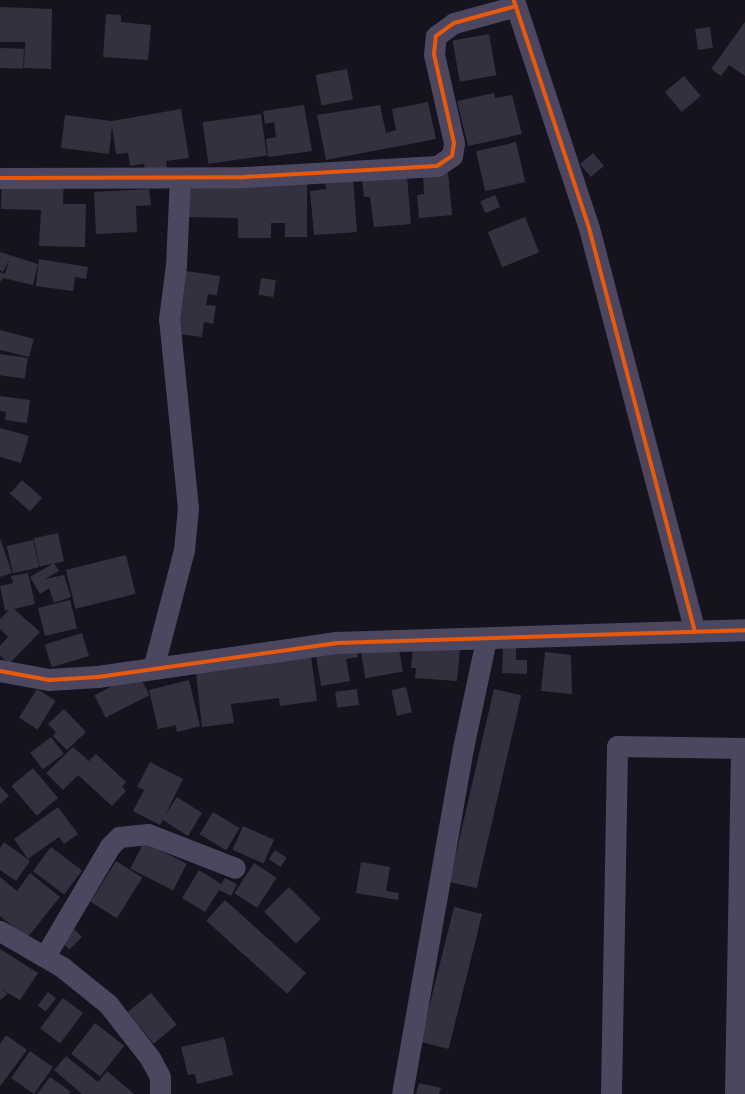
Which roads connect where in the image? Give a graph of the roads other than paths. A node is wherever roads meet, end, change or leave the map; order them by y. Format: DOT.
graph roads {
  1 [pos="515,3"];
  2 [pos="0,178"];
  3 [pos="180,178"];
  4 [pos="745,630"];
  5 [pos="695,631"];
  6 [pos="486,640"];
  7 [pos="153,669"];
  8 [pos="0,671"];
  9 [pos="743,748"];
  10 [pos="235,868"];
  11 [pos="2,938"];
  12 [pos="45,956"];
  13 [pos="160,1094"];
  14 [pos="402,1094"];
  15 [pos="611,1094"];
  16 [pos="735,1094"];
  1 -- 3 [label="street"];
  1 -- 5 [label="street"];
  2 -- 3 [label="street"];
  3 -- 7 [label="street"];
  4 -- 5 [label="street"];
  5 -- 6 [label="street"];
  6 -- 7 [label="street"];
  6 -- 14 [label="street"];
  7 -- 8 [label="street"];
  9 -- 15 [label="street"];
  9 -- 16 [label="street"];
  10 -- 12 [label="street"];
  11 -- 12 [label="street"];
  12 -- 13 [label="street"];
}
